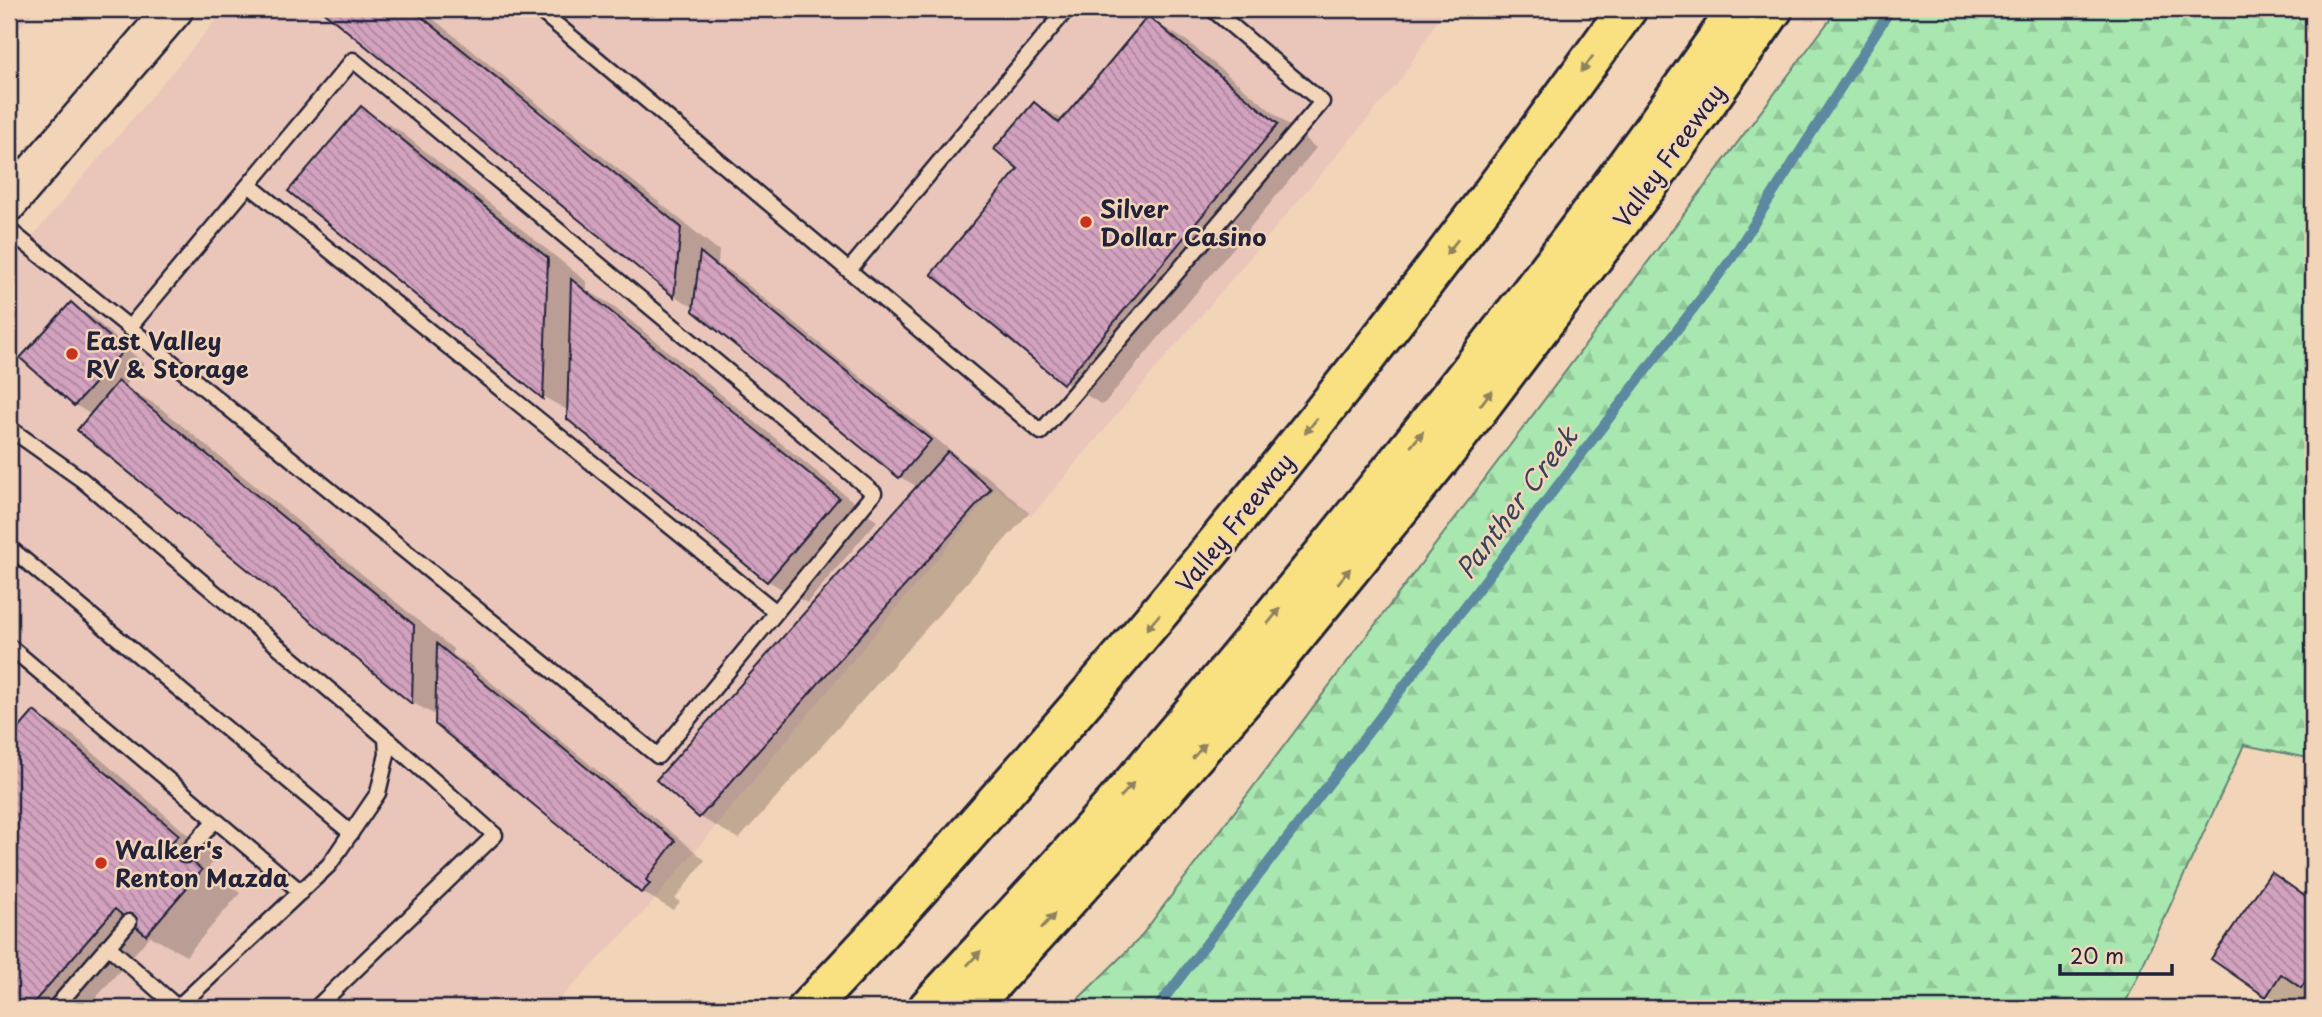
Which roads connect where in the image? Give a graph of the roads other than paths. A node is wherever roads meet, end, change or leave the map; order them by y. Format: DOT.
graph roads {
  1 [pos="174,9"];
  2 [pos="538,9"];
  3 [pos="1067,9"];
  4 [pos="1212,9"];
  5 [pos="1627,9"];
  6 [pos="1738,9"];
  7 [pos="1773,9"];
  8 [pos="249,185"];
  9 [pos="9,202"];
  10 [pos="9,230"];
  11 [pos="849,270"];
  12 [pos="129,328"];
  13 [pos="9,428"];
  14 [pos="9,547"];
  15 [pos="776,612"];
  16 [pos="9,646"];
  17 [pos="386,738"];
  18 [pos="215,820"];
  19 [pos="351,834"];
  20 [pos="185,855"];
  21 [pos="301,892"];
  22 [pos="129,922"];
  23 [pos="108,946"];
  24 [pos="55,1008"];
  25 [pos="177,1008"];
  26 [pos="316,1008"];
  27 [pos="808,1008"];
  28 [pos="928,1008"];
  29 [pos="969,1008"];
  1 -- 9 [label="street"];
  2 -- 11 [label="lane"];
  3 -- 11 [label="lane"];
  4 -- 11 [label="lane"];
  5 -- 27 [label="highway, Valley Freeway, one-way"];
  28 -- 6 [label="highway, one-way"];
  29 -- 7 [label="highway, Valley Freeway, one-way"];
  8 -- 12 [label="lane"];
  8 -- 15 [label="lane"];
  8 -- 15 [label="lane"];
  10 -- 12 [label="lane"];
  12 -- 15 [label="lane"];
  13 -- 17 [label="lane"];
  14 -- 19 [label="lane"];
  16 -- 18 [label="lane"];
  17 -- 19 [label="lane"];
  17 -- 26 [label="lane"];
  18 -- 20 [label="lane"];
  18 -- 21 [label="lane"];
  19 -- 21 [label="lane"];
  21 -- 25 [label="lane"];
  22 -- 23 [label="lane"];
  23 -- 24 [label="lane"];
  23 -- 25 [label="lane"];
}
